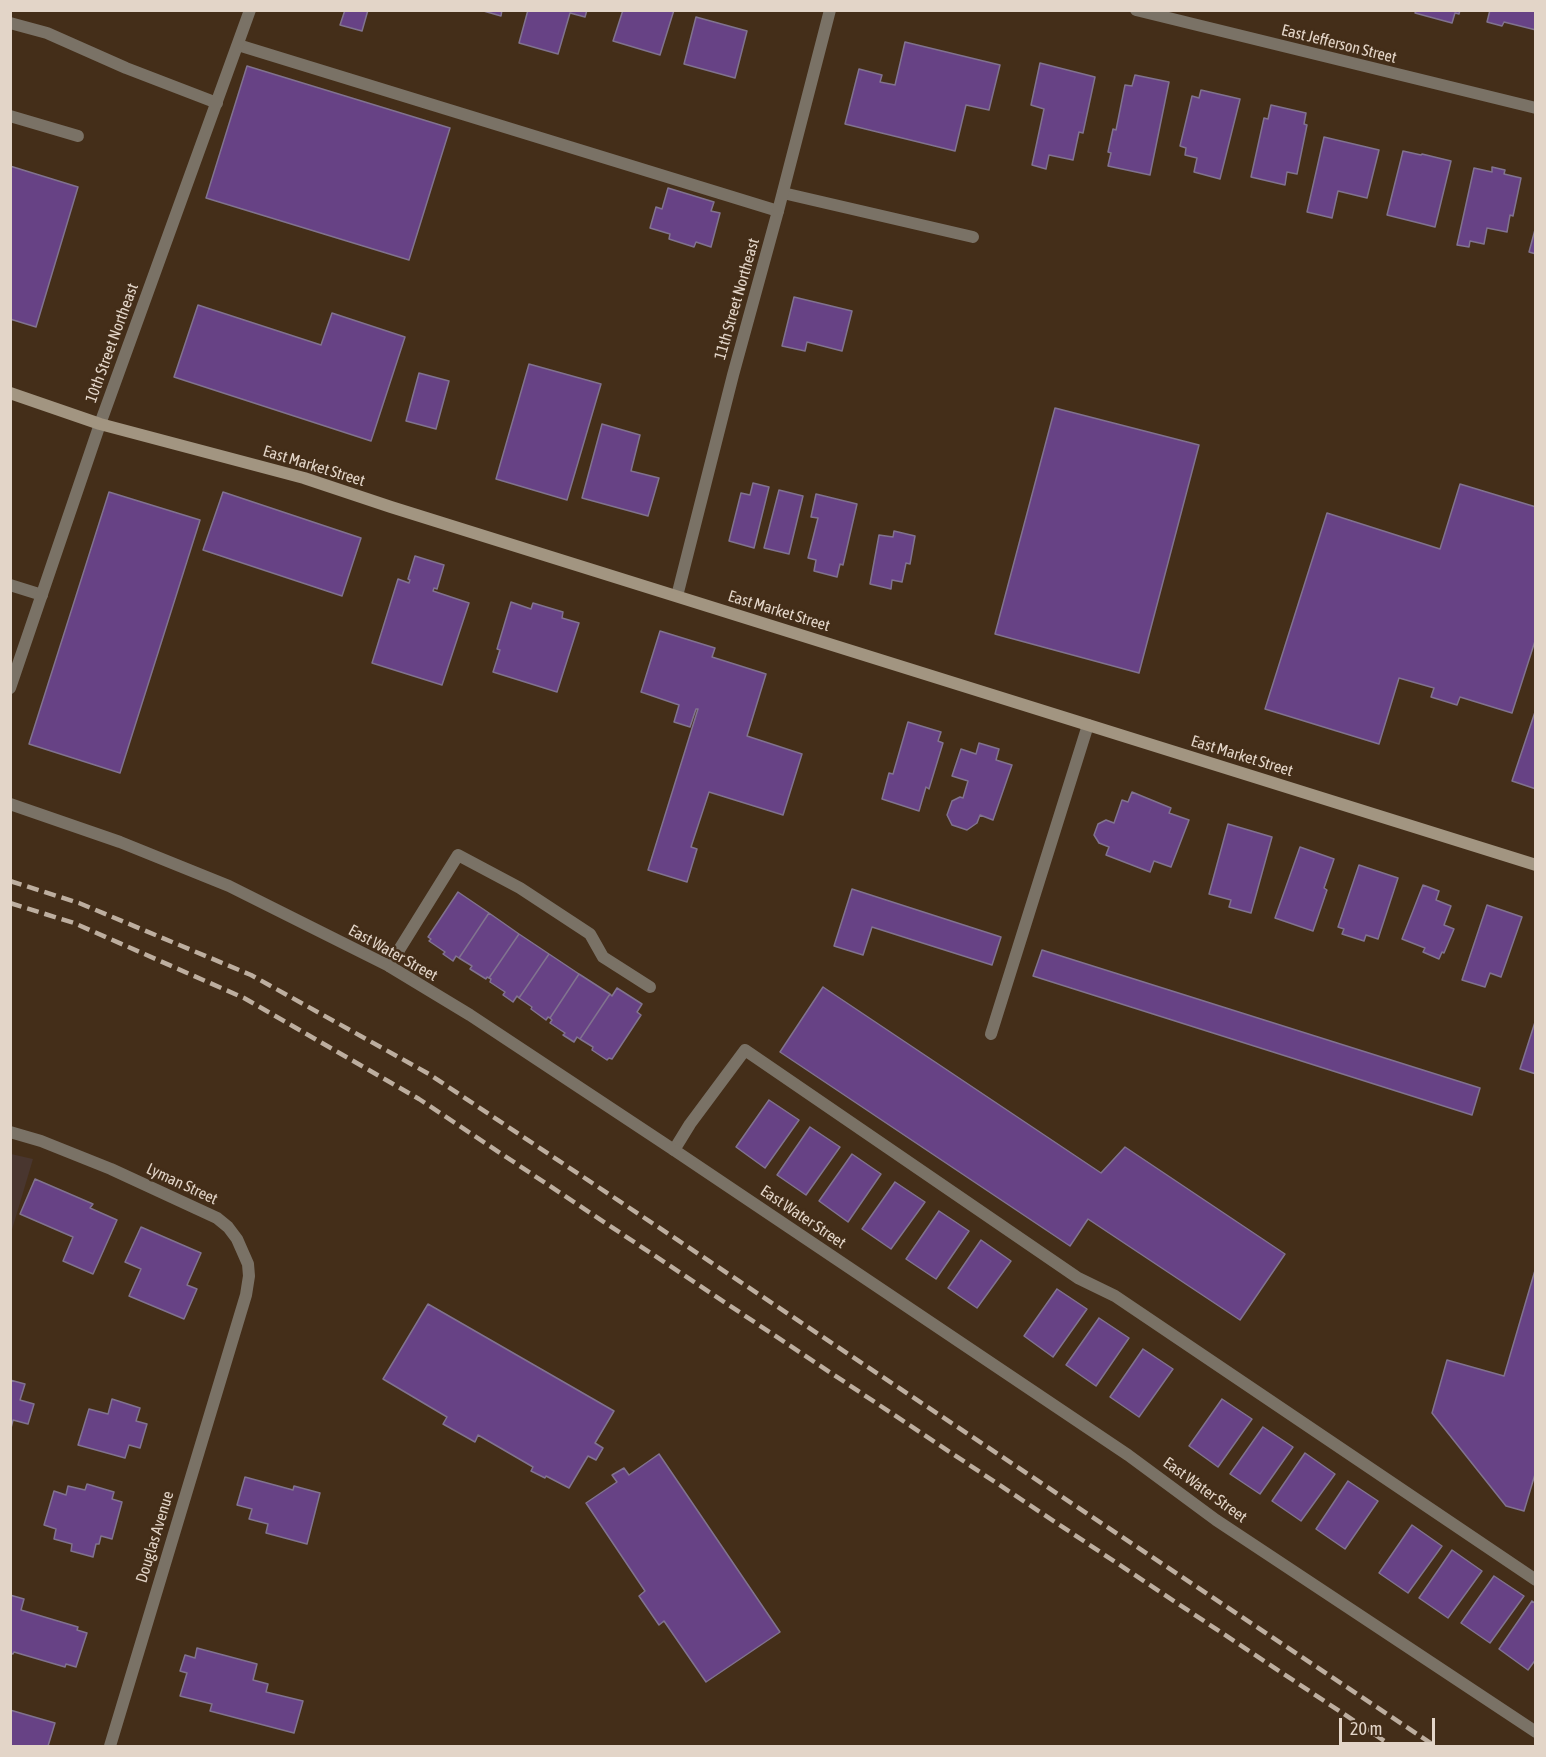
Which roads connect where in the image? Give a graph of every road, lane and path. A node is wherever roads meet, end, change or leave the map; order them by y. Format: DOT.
graph roads {
  1 [pos="250,10"];
  2 [pos="830,10"];
  3 [pos="1136,10"];
  4 [pos="10,23"];
  5 [pos="238,45"];
  6 [pos="217,103"];
  7 [pos="1536,108"];
  8 [pos="10,116"];
  9 [pos="78,136"];
  10 [pos="783,193"];
  11 [pos="778,211"];
  12 [pos="973,237"];
  13 [pos="10,393"];
  14 [pos="100,424"];
  15 [pos="10,585"];
  16 [pos="42,595"];
  17 [pos="677,596"];
  18 [pos="10,688"];
  19 [pos="1088,725"];
  20 [pos="10,804"];
  21 [pos="1536,865"];
  22 [pos="389,966"];
  23 [pos="650,987"];
  24 [pos="991,1034"];
  25 [pos="10,1132"];
  26 [pos="674,1150"];
  27 [pos="233,1337"];
  28 [pos="1536,1580"];
  29 [pos="1536,1732"];
  30 [pos="110,1746"];
  1 -- 5 [label="street, 10th Street Northeast"];
  2 -- 10 [label="street, 11th Street Northeast"];
  3 -- 7 [label="street, East Jefferson Street"];
  4 -- 6 [label="street"];
  5 -- 6 [label="street, 10th Street Northeast"];
  5 -- 11 [label="street"];
  6 -- 14 [label="street, 10th Street Northeast"];
  8 -- 9 [label="street"];
  10 -- 11 [label="street, 11th Street Northeast"];
  10 -- 12 [label="street"];
  11 -- 17 [label="street, 11th Street Northeast"];
  13 -- 14 [label="main road, East Market Street"];
  14 -- 16 [label="street, 10th Street Northeast"];
  14 -- 17 [label="main road, East Market Street"];
  15 -- 16 [label="street"];
  16 -- 18 [label="street, 10th Street Northeast"];
  17 -- 19 [label="main road, East Market Street"];
  19 -- 21 [label="main road, East Market Street"];
  19 -- 24 [label="street"];
  20 -- 22 [label="street, East Water Street"];
  22 -- 23 [label="street"];
  22 -- 26 [label="street, East Water Street"];
  25 -- 27 [label="street, Lyman Street"];
  26 -- 28 [label="street"];
  26 -- 29 [label="street, East Water Street"];
  27 -- 30 [label="street, Douglas Avenue"];
}
